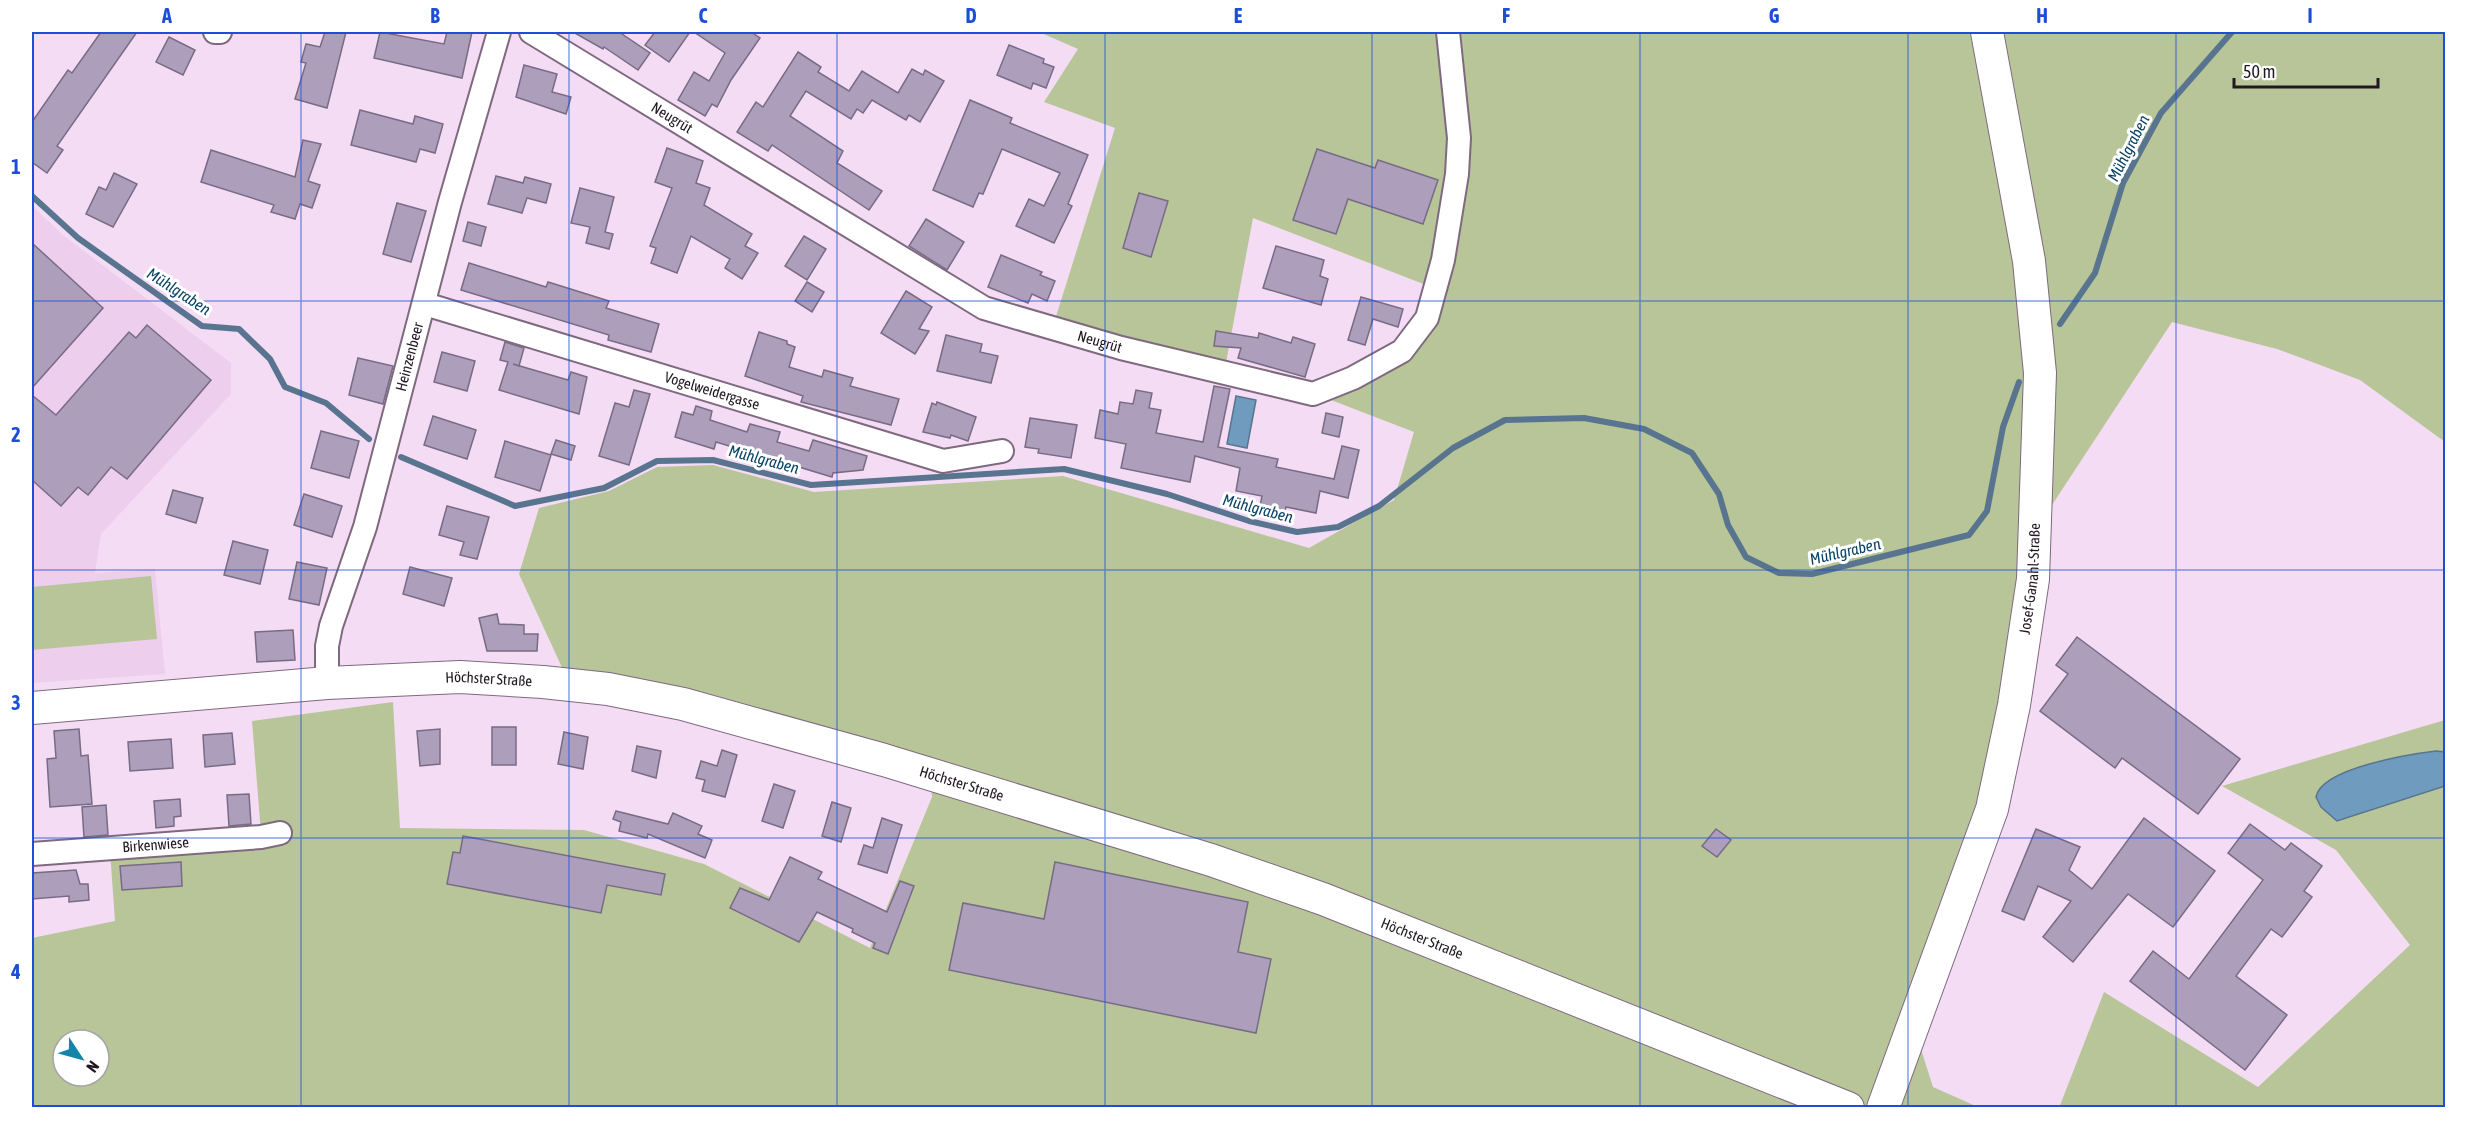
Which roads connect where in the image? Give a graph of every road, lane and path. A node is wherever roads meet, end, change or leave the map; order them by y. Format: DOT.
graph roads {
  1 [pos="215,32"];
  2 [pos="220,32"];
  3 [pos="499,32"];
  4 [pos="531,32"];
  5 [pos="1448,32"];
  6 [pos="1987,32"];
  7 [pos="425,304"];
  8 [pos="1002,451"];
  9 [pos="327,683"];
  10 [pos="32,708"];
  11 [pos="280,833"];
  12 [pos="32,855"];
  13 [pos="1848,1107"];
  14 [pos="1883,1107"];
  1 -- 2 [label="street"];
  3 -- 7 [label="street, Heinzenbeer"];
  4 -- 5 [label="street, Neugrüt"];
  6 -- 14 [label="main road, Josef-Ganahl-Straße"];
  7 -- 8 [label="street, Vogelweidergasse"];
  7 -- 9 [label="street, Heinzenbeer"];
  9 -- 10 [label="main road, Höchster Straße"];
  9 -- 13 [label="main road, Höchster Straße"];
  11 -- 12 [label="street, Birkenwiese"];
}
